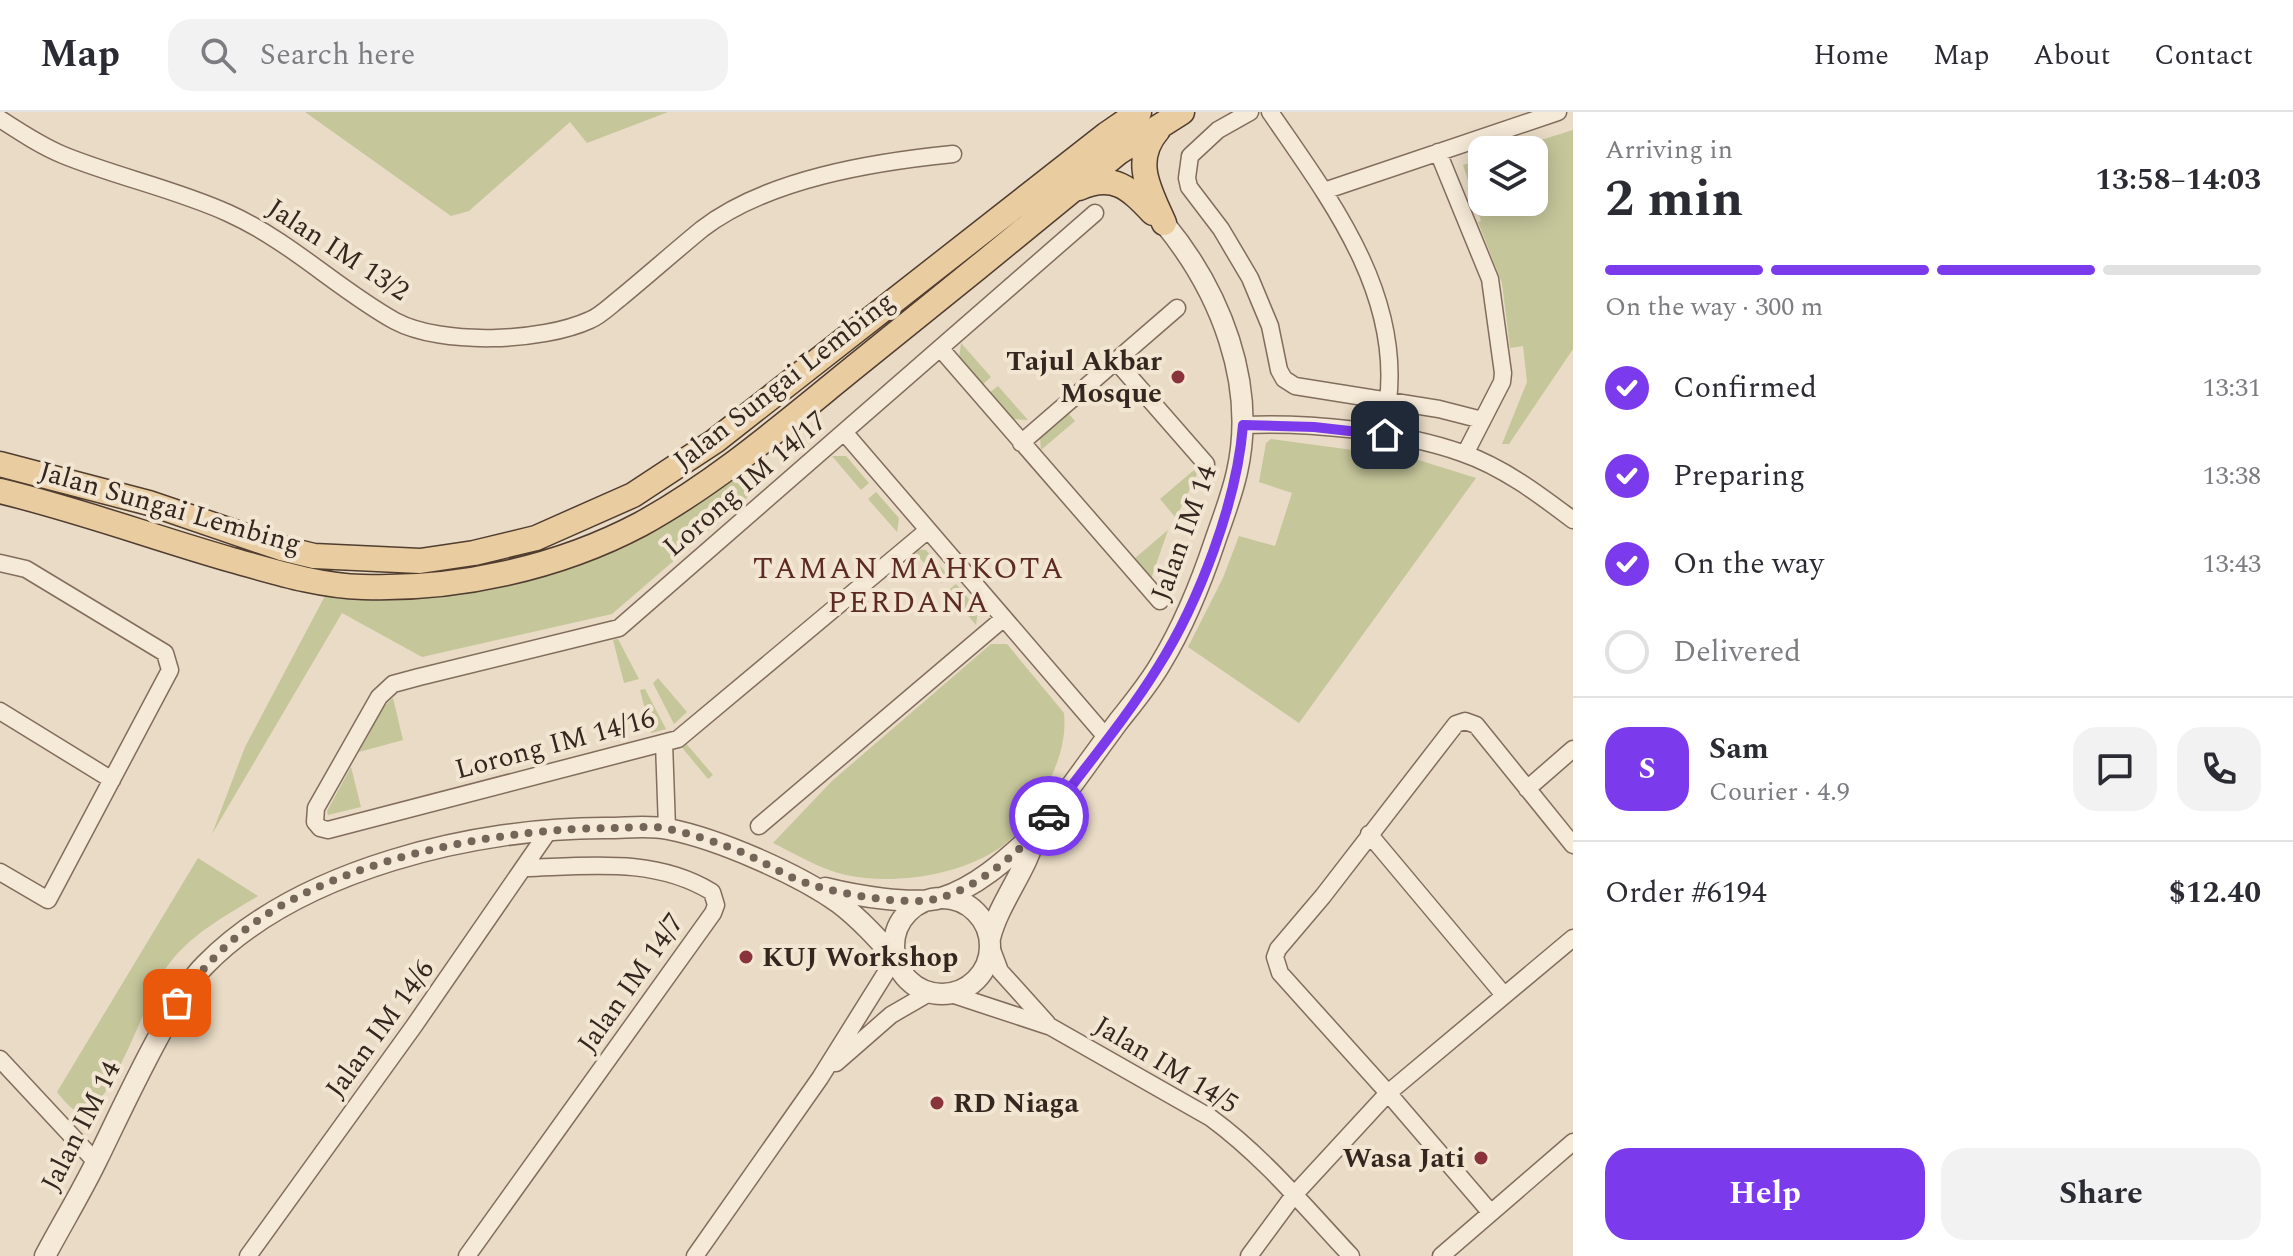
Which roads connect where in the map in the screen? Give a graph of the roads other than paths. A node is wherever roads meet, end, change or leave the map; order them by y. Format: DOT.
graph roads {
  1 [pos="1139,112"];
  2 [pos="1250,112"];
  3 [pos="1270,112"];
  4 [pos="1558,112"];
  5 [pos="1175,117"];
  6 [pos="0,119"];
  7 [pos="1438,152"];
  8 [pos="953,154"];
  9 [pos="1324,191"];
  10 [pos="1071,192"];
  11 [pos="1095,213"];
  12 [pos="1164,223"];
  13 [pos="1177,308"];
  14 [pos="940,348"];
  15 [pos="1116,361"];
  16 [pos="1388,401"];
  17 [pos="1482,420"];
  18 [pos="1243,425"];
  19 [pos="844,432"];
  20 [pos="1021,443"];
  21 [pos="1465,454"];
  22 [pos="0,464"];
  23 [pos="1206,464"];
  24 [pos="0,491"];
  25 [pos="1573,520"];
  26 [pos="928,530"];
  27 [pos="0,563"];
  28 [pos="1160,601"];
  29 [pos="1004,618"];
  30 [pos="0,711"];
  31 [pos="1107,738"];
  32 [pos="664,743"];
  33 [pos="1573,749"];
  34 [pos="112,780"];
  35 [pos="1527,789"];
  36 [pos="317,826"];
  37 [pos="759,826"];
  38 [pos="667,828"];
  39 [pos="550,829"];
  40 [pos="1369,834"];
  41 [pos="1035,835"];
  42 [pos="1573,845"];
  43 [pos="525,868"];
  44 [pos="0,872"];
  45 [pos="812,885"];
  46 [pos="939,899"];
  47 [pos="1573,938"];
  48 [pos="990,942"];
  49 [pos="895,958"];
  50 [pos="929,993"];
  51 [pos="951,994"];
  52 [pos="1504,995"];
  53 [pos="1051,1027"];
  54 [pos="0,1059"];
  55 [pos="820,1078"];
  56 [pos="1388,1093"];
  57 [pos="1573,1142"];
  58 [pos="96,1162"];
  59 [pos="1294,1195"];
  60 [pos="1491,1213"];
  61 [pos="45,1256"];
  62 [pos="248,1256"];
  63 [pos="467,1256"];
  64 [pos="695,1256"];
  65 [pos="1249,1256"];
  66 [pos="1351,1256"];
  67 [pos="1441,1256"];
  1 -- 22 [label="main road, Jalan Sungai Lembing"];
  2 -- 16 [label="street"];
  3 -- 9 [label="street"];
  4 -- 7 [label="street"];
  5 -- 10 [label="main road, Jalan Sungai Lembing"];
  5 -- 12 [label="main road"];
  6 -- 8 [label="street, Jalan IM 13/2"];
  7 -- 9 [label="street"];
  7 -- 17 [label="street"];
  9 -- 16 [label="street"];
  10 -- 12 [label="main road"];
  10 -- 24 [label="main road, Jalan Sungai Lembing"];
  11 -- 14 [label="street, Lorong IM 14/17"];
  12 -- 18 [label="street, Jalan IM 14"];
  13 -- 15 [label="street"];
  14 -- 19 [label="street, Lorong IM 14/17"];
  14 -- 20 [label="street"];
  15 -- 20 [label="street"];
  15 -- 23 [label="street"];
  16 -- 17 [label="street"];
  17 -- 21 [label="street"];
  18 -- 21 [label="street"];
  18 -- 31 [label="street, Jalan IM 14"];
  19 -- 26 [label="street"];
  19 -- 36 [label="street, Lorong IM 14/17"];
  20 -- 28 [label="street"];
  21 -- 25 [label="street"];
  26 -- 29 [label="street"];
  26 -- 32 [label="street, Lorong IM 14/16"];
  27 -- 34 [label="street"];
  29 -- 31 [label="street"];
  29 -- 37 [label="street"];
  30 -- 34 [label="street"];
  31 -- 41 [label="street, Jalan IM 14"];
  32 -- 36 [label="street, Lorong IM 14/16"];
  32 -- 38 [label="street"];
  33 -- 35 [label="street"];
  34 -- 44 [label="street"];
  35 -- 40 [label="street"];
  35 -- 42 [label="street"];
  38 -- 39 [label="street, Jalan IM 14"];
  38 -- 45 [label="street, Jalan IM 14"];
  39 -- 43 [label="street, Jalan IM 14/6"];
  39 -- 58 [label="street, Jalan IM 14"];
  40 -- 52 [label="street"];
  40 -- 56 [label="street"];
  41 -- 46 [label="street"];
  41 -- 48 [label="street"];
  43 -- 62 [label="street, Jalan IM 14/6"];
  43 -- 63 [label="street, Jalan IM 14/7"];
  45 -- 46 [label="street"];
  45 -- 49 [label="street"];
  46 -- 48 [label="street"];
  46 -- 49 [label="street"];
  47 -- 52 [label="street"];
  48 -- 51 [label="street"];
  48 -- 53 [label="street"];
  49 -- 50 [label="street"];
  49 -- 55 [label="street"];
  50 -- 51 [label="street"];
  50 -- 55 [label="street"];
  51 -- 53 [label="street"];
  52 -- 56 [label="street"];
  53 -- 59 [label="street, Jalan IM 14/5"];
  54 -- 58 [label="street"];
  55 -- 64 [label="street"];
  56 -- 59 [label="street"];
  56 -- 60 [label="street"];
  57 -- 60 [label="street"];
  58 -- 61 [label="street, Jalan IM 14"];
  59 -- 65 [label="street"];
  59 -- 66 [label="street, Jalan IM 14/5"];
  60 -- 67 [label="street"];
}
